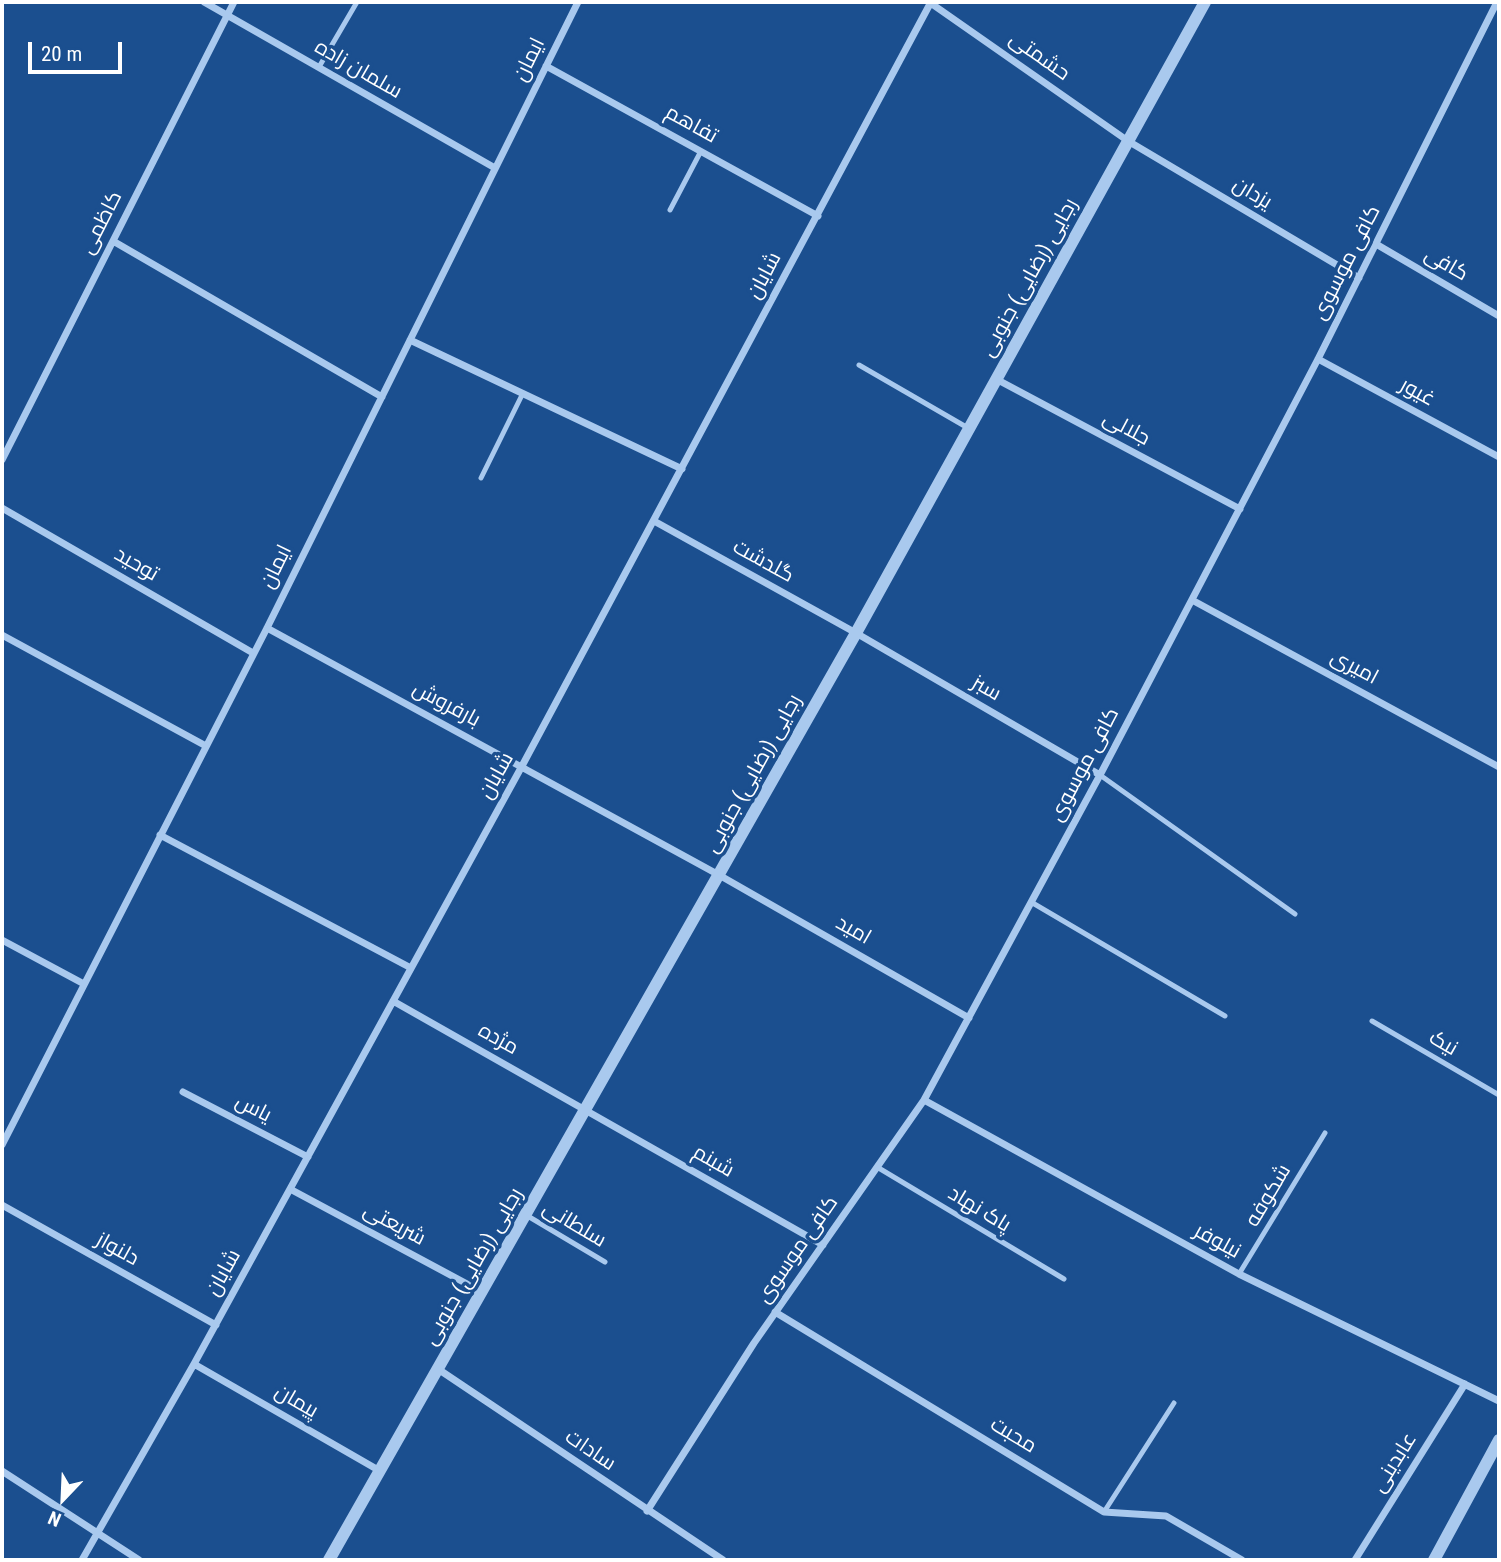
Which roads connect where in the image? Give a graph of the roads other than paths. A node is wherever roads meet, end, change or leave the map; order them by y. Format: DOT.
graph roads {
  1 [pos="204,2"];
  2 [pos="234,2"];
  3 [pos="357,2"];
  4 [pos="578,2"];
  5 [pos="930,2"];
  6 [pos="1205,2"];
  7 [pos="1497,2"];
  8 [pos="228,15"];
  9 [pos="546,66"];
  10 [pos="319,67"];
  11 [pos="1128,141"];
  12 [pos="701,150"];
  13 [pos="495,168"];
  14 [pos="670,210"];
  15 [pos="818,216"];
  16 [pos="113,241"];
  17 [pos="1376,244"];
  18 [pos="1359,278"];
  19 [pos="1499,316"];
  20 [pos="410,340"];
  21 [pos="1318,359"];
  22 [pos="859,365"];
  23 [pos="996,379"];
  24 [pos="523,393"];
  25 [pos="382,397"];
  26 [pos="968,428"];
  27 [pos="1499,457"];
  28 [pos="2,460"];
  29 [pos="681,469"];
  30 [pos="481,478"];
  31 [pos="2,508"];
  32 [pos="1240,509"];
  33 [pos="654,521"];
  34 [pos="1192,600"];
  35 [pos="267,628"];
  36 [pos="856,633"];
  37 [pos="2,635"];
  38 [pos="253,653"];
  39 [pos="206,746"];
  40 [pos="522,766"];
  41 [pos="1499,767"];
  42 [pos="1100,775"];
  43 [pos="160,835"];
  44 [pos="719,875"];
  45 [pos="1031,902"];
  46 [pos="1296,914"];
  47 [pos="2,940"];
  48 [pos="411,968"];
  49 [pos="84,984"];
  50 [pos="393,1001"];
  51 [pos="1225,1016"];
  52 [pos="969,1018"];
  53 [pos="1372,1021"];
  54 [pos="183,1092"];
  55 [pos="1499,1094"];
  56 [pos="924,1100"];
  57 [pos="587,1109"];
  58 [pos="1325,1133"];
  59 [pos="2,1145"];
  60 [pos="308,1157"];
  61 [pos="877,1167"];
  62 [pos="290,1189"];
  63 [pos="2,1205"];
  64 [pos="526,1215"];
  65 [pos="823,1245"];
  66 [pos="605,1262"];
  67 [pos="1239,1274"];
  68 [pos="1064,1279"];
  69 [pos="482,1292"];
  70 [pos="775,1312"];
  71 [pos="216,1325"];
  72 [pos="194,1364"];
  73 [pos="438,1369"];
  74 [pos="1465,1384"];
  75 [pos="1499,1401"];
  76 [pos="1174,1403"];
  77 [pos="1499,1440"];
  78 [pos="2,1471"];
  79 [pos="380,1471"];
  80 [pos="647,1511"];
  81 [pos="1104,1512"];
  82 [pos="97,1534"];
  83 [pos="82,1560"];
  84 [pos="139,1560"];
  85 [pos="329,1560"];
  86 [pos="723,1560"];
  87 [pos="1242,1560"];
  88 [pos="1355,1560"];
  89 [pos="1434,1560"];
  1 -- 8 [label="street, سلمان زاده"];
  2 -- 8 [label="street, کاظمی"];
  3 -- 10 [label="lane"];
  4 -- 9 [label="street, ایمان"];
  5 -- 11 [label="street, حشمتی"];
  5 -- 15 [label="street, شایان"];
  6 -- 11 [label="street, رجایی (رضایی) جنوبی"];
  7 -- 17 [label="street, کافی موسوی"];
  8 -- 10 [label="street, سلمان زاده"];
  8 -- 16 [label="street, کاظمی"];
  9 -- 12 [label="street, تفاهم"];
  9 -- 13 [label="street, ایمان"];
  10 -- 13 [label="street, سلمان زاده"];
  11 -- 18 [label="street, یزدان"];
  11 -- 23 [label="street, رجایی (رضایی) جنوبی"];
  12 -- 14 [label="lane"];
  12 -- 15 [label="street, تفاهم"];
  13 -- 20 [label="street, ایمان"];
  15 -- 29 [label="street, شایان"];
  16 -- 25 [label="street"];
  16 -- 28 [label="street, کاظمی"];
  17 -- 18 [label="street, کافی موسوی"];
  17 -- 19 [label="street, کافی"];
  18 -- 21 [label="street, کافی موسوی"];
  20 -- 24 [label="street"];
  20 -- 25 [label="street, ایمان"];
  21 -- 27 [label="street, غیور"];
  21 -- 32 [label="street, کافی موسوی"];
  22 -- 26 [label="lane"];
  23 -- 26 [label="street, رجایی (رضایی) جنوبی"];
  23 -- 32 [label="street, جلالی"];
  24 -- 29 [label="street"];
  24 -- 30 [label="lane"];
  25 -- 35 [label="street, ایمان"];
  26 -- 36 [label="street, رجایی (رضایی) جنوبی"];
  29 -- 33 [label="street, شایان"];
  31 -- 38 [label="street, توحید"];
  32 -- 34 [label="street, کافی موسوی"];
  33 -- 36 [label="street, گلدشت"];
  33 -- 40 [label="street, شایان"];
  34 -- 41 [label="street, امیری"];
  34 -- 42 [label="street, کافی موسوی"];
  35 -- 38 [label="street, ایمان"];
  35 -- 40 [label="street, بارفروش"];
  36 -- 42 [label="street, سبز"];
  36 -- 44 [label="street, رجایی (رضایی) جنوبی"];
  37 -- 39 [label="street"];
  38 -- 39 [label="street, ایمان"];
  39 -- 43 [label="street, ایمان"];
  40 -- 44 [label="street, بارفروش"];
  40 -- 48 [label="street, شایان"];
  42 -- 45 [label="street, کافی موسوی"];
  42 -- 46 [label="lane"];
  43 -- 48 [label="street"];
  43 -- 49 [label="street, ایمان"];
  44 -- 52 [label="street, امید"];
  44 -- 57 [label="street, رجایی (رضایی) جنوبی"];
  45 -- 51 [label="lane"];
  45 -- 52 [label="street, کافی موسوی"];
  47 -- 49 [label="street"];
  48 -- 50 [label="street, شایان"];
  49 -- 59 [label="street, ایمان"];
  50 -- 57 [label="street, مژده"];
  50 -- 60 [label="street, شایان"];
  52 -- 56 [label="street, کافی موسوی"];
  53 -- 55 [label="lane, نیک"];
  54 -- 60 [label="street, یاس"];
  56 -- 61 [label="street, کافی موسوی"];
  56 -- 67 [label="street, نیلوفر"];
  57 -- 64 [label="street, رجایی (رضایی) جنوبی"];
  57 -- 65 [label="street, شبنم"];
  58 -- 67 [label="lane, شکوفه"];
  60 -- 62 [label="street, شایان"];
  61 -- 65 [label="street, کافی موسوی"];
  61 -- 68 [label="lane, پاک نهاد"];
  62 -- 69 [label="street, شریعتی"];
  62 -- 71 [label="street, شایان"];
  63 -- 71 [label="street, دلنواز"];
  64 -- 66 [label="lane, سلطانی"];
  64 -- 69 [label="street, رجایی (رضایی) جنوبی"];
  65 -- 70 [label="street, کافی موسوی"];
  67 -- 74 [label="street, نیلوفر"];
  69 -- 73 [label="street, رجایی (رضایی) جنوبی"];
  70 -- 80 [label="street, کافی موسوی"];
  70 -- 81 [label="street, محبت"];
  71 -- 72 [label="street, شایان"];
  72 -- 79 [label="street, پیمان"];
  72 -- 82 [label="street, شایان"];
  73 -- 79 [label="street, رجایی (رضایی) جنوبی"];
  73 -- 80 [label="street, سادات"];
  74 -- 75 [label="street, نیلوفر"];
  74 -- 88 [label="street, عابدینی"];
  76 -- 81 [label="lane"];
  77 -- 89 [label="street"];
  78 -- 82 [label="street"];
  79 -- 85 [label="street, رجایی (رضایی) جنوبی"];
  80 -- 86 [label="street, سادات"];
  81 -- 87 [label="street, محبت"];
  82 -- 83 [label="street, شایان"];
  82 -- 84 [label="street"];
}
